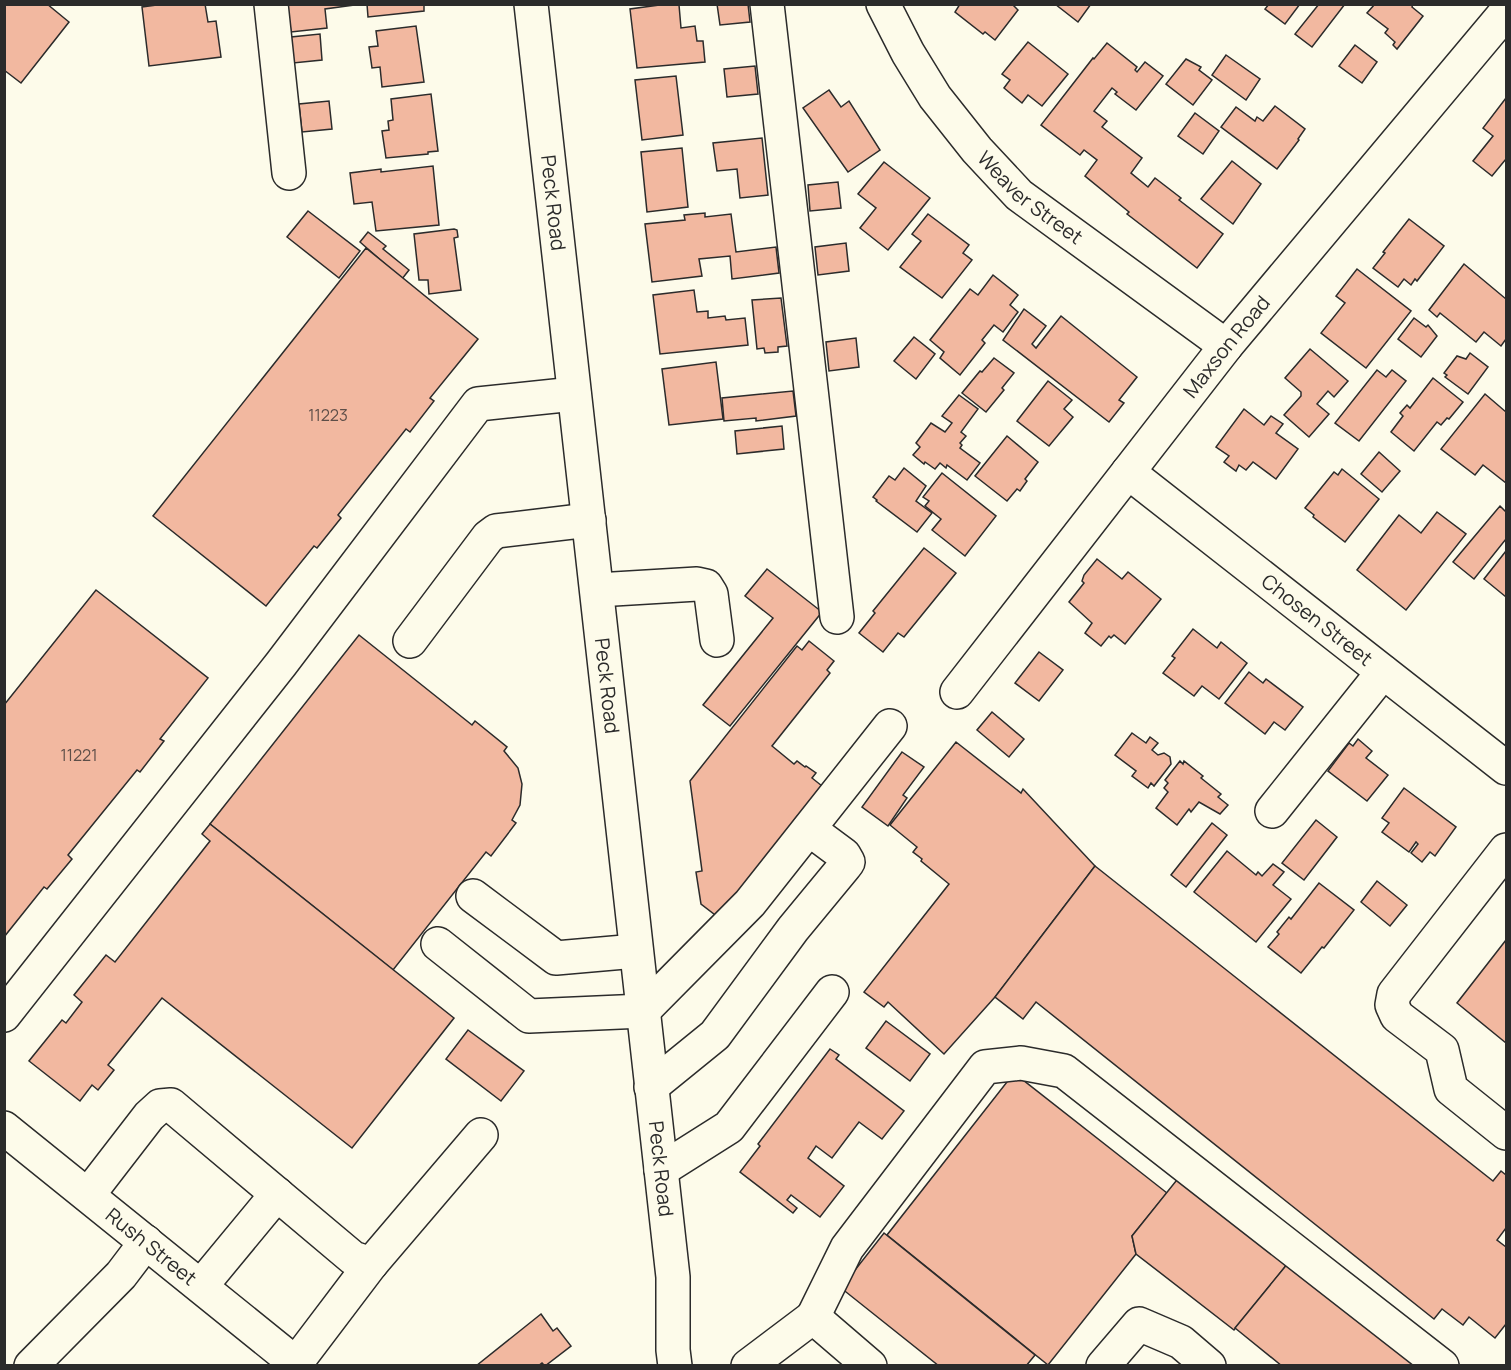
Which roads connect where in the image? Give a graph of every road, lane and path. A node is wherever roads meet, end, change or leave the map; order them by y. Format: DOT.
graph roads {
  1 [pos="271,4"];
  2 [pos="531,4"];
  3 [pos="766,4"];
  4 [pos="883,4"];
  5 [pos="1506,12"];
  6 [pos="289,173"];
  7 [pos="1226,346"];
  8 [pos="574,394"];
  9 [pos="1128,472"];
  10 [pos="589,520"];
  11 [pos="597,591"];
  12 [pos="837,617"];
  13 [pos="717,640"];
  14 [pos="410,641"];
  15 [pos="1383,672"];
  16 [pos="957,692"];
  17 [pos="890,726"];
  18 [pos="1506,768"];
  19 [pos="1272,811"];
  20 [pos="809,829"];
  21 [pos="1506,850"];
  22 [pos="473,896"];
  23 [pos="438,944"];
  24 [pos="636,951"];
  25 [pos="832,992"];
  26 [pos="643,1011"];
  27 [pos="4,1015"];
  28 [pos="651,1087"];
  29 [pos="4,1128"];
  30 [pos="1506,1133"];
  31 [pos="481,1135"];
  32 [pos="661,1170"];
  33 [pos="277,1194"];
  34 [pos="88,1195"];
  35 [pos="146,1242"];
  36 [pos="371,1264"];
  37 [pos="201,1286"];
  38 [pos="813,1317"];
  39 [pos="298,1364"];
  40 [pos="31,1365"];
  41 [pos="675,1365"];
  42 [pos="748,1365"];
  43 [pos="870,1365"];
  44 [pos="1103,1365"];
  45 [pos="1209,1365"];
  46 [pos="1443,1365"];
  1 -- 6 [label="street"];
  2 -- 8 [label="street, Peck Road"];
  3 -- 12 [label="street"];
  4 -- 7 [label="street, Weaver Street"];
  5 -- 7 [label="street, Maxson Road"];
  7 -- 9 [label="street, Maxson Road"];
  8 -- 10 [label="street, Peck Road"];
  8 -- 27 [label="street"];
  9 -- 15 [label="street, Chosen Street"];
  9 -- 16 [label="street, Maxson Road"];
  10 -- 11 [label="street, Peck Road"];
  10 -- 14 [label="street"];
  11 -- 13 [label="street"];
  11 -- 24 [label="street, Peck Road"];
  15 -- 18 [label="street, Chosen Street"];
  15 -- 19 [label="street"];
  17 -- 20 [label="street"];
  20 -- 26 [label="street"];
  20 -- 28 [label="street"];
  21 -- 30 [label="street"];
  22 -- 24 [label="street"];
  23 -- 26 [label="street"];
  24 -- 26 [label="street, Peck Road"];
  25 -- 32 [label="street"];
  26 -- 28 [label="street, Peck Road"];
  28 -- 32 [label="street, Peck Road"];
  29 -- 34 [label="street, Rush Street"];
  31 -- 36 [label="street"];
  32 -- 41 [label="street, Peck Road"];
  33 -- 34 [label="street"];
  33 -- 36 [label="street"];
  33 -- 37 [label="street"];
  34 -- 35 [label="street, Rush Street"];
  35 -- 37 [label="street, Rush Street"];
  35 -- 40 [label="street"];
  36 -- 39 [label="street"];
  37 -- 39 [label="street, Rush Street"];
  38 -- 42 [label="street"];
  38 -- 43 [label="street"];
  38 -- 46 [label="street"];
  44 -- 45 [label="street"];
}
